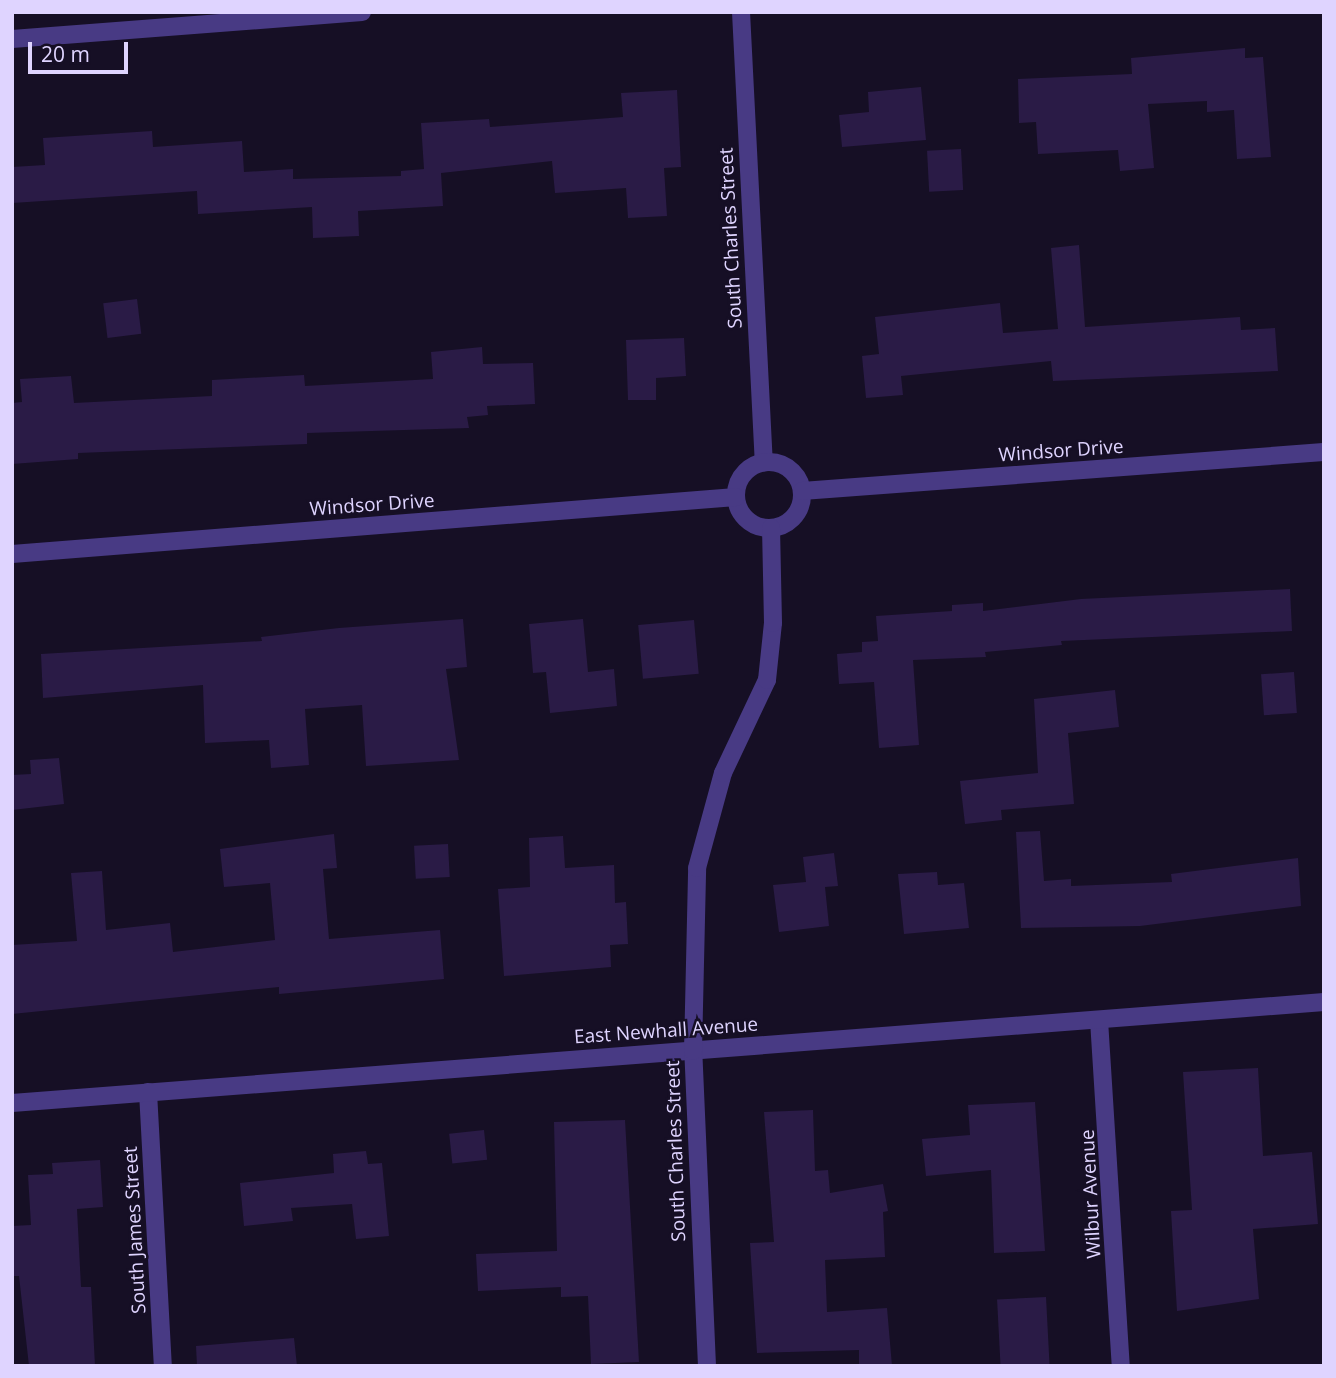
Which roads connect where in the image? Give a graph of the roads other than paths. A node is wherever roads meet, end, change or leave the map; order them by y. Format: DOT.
graph roads {
  1 [pos="362,12"];
  2 [pos="741,12"];
  3 [pos="12,39"];
  4 [pos="1324,452"];
  5 [pos="764,462"];
  6 [pos="802,491"];
  7 [pos="736,497"];
  8 [pos="771,528"];
  9 [pos="12,554"];
  10 [pos="1324,1002"];
  11 [pos="1099,1020"];
  12 [pos="693,1051"];
  13 [pos="148,1091"];
  14 [pos="12,1103"];
  15 [pos="163,1366"];
  16 [pos="706,1366"];
  17 [pos="1121,1366"];
  1 -- 3 [label="street"];
  2 -- 5 [label="street, South Charles Street"];
  4 -- 6 [label="street, Windsor Drive"];
  5 -- 6 [label="street"];
  5 -- 7 [label="street"];
  6 -- 8 [label="street"];
  7 -- 8 [label="street"];
  7 -- 9 [label="street, Windsor Drive"];
  8 -- 12 [label="street, South Charles Street"];
  10 -- 11 [label="street, East Newhall Avenue"];
  11 -- 12 [label="street, East Newhall Avenue"];
  11 -- 17 [label="street, Wilbur Avenue"];
  12 -- 13 [label="street, East Newhall Avenue"];
  12 -- 16 [label="street, South Charles Street"];
  13 -- 14 [label="street, East Newhall Avenue"];
  13 -- 15 [label="street, South James Street"];
}
